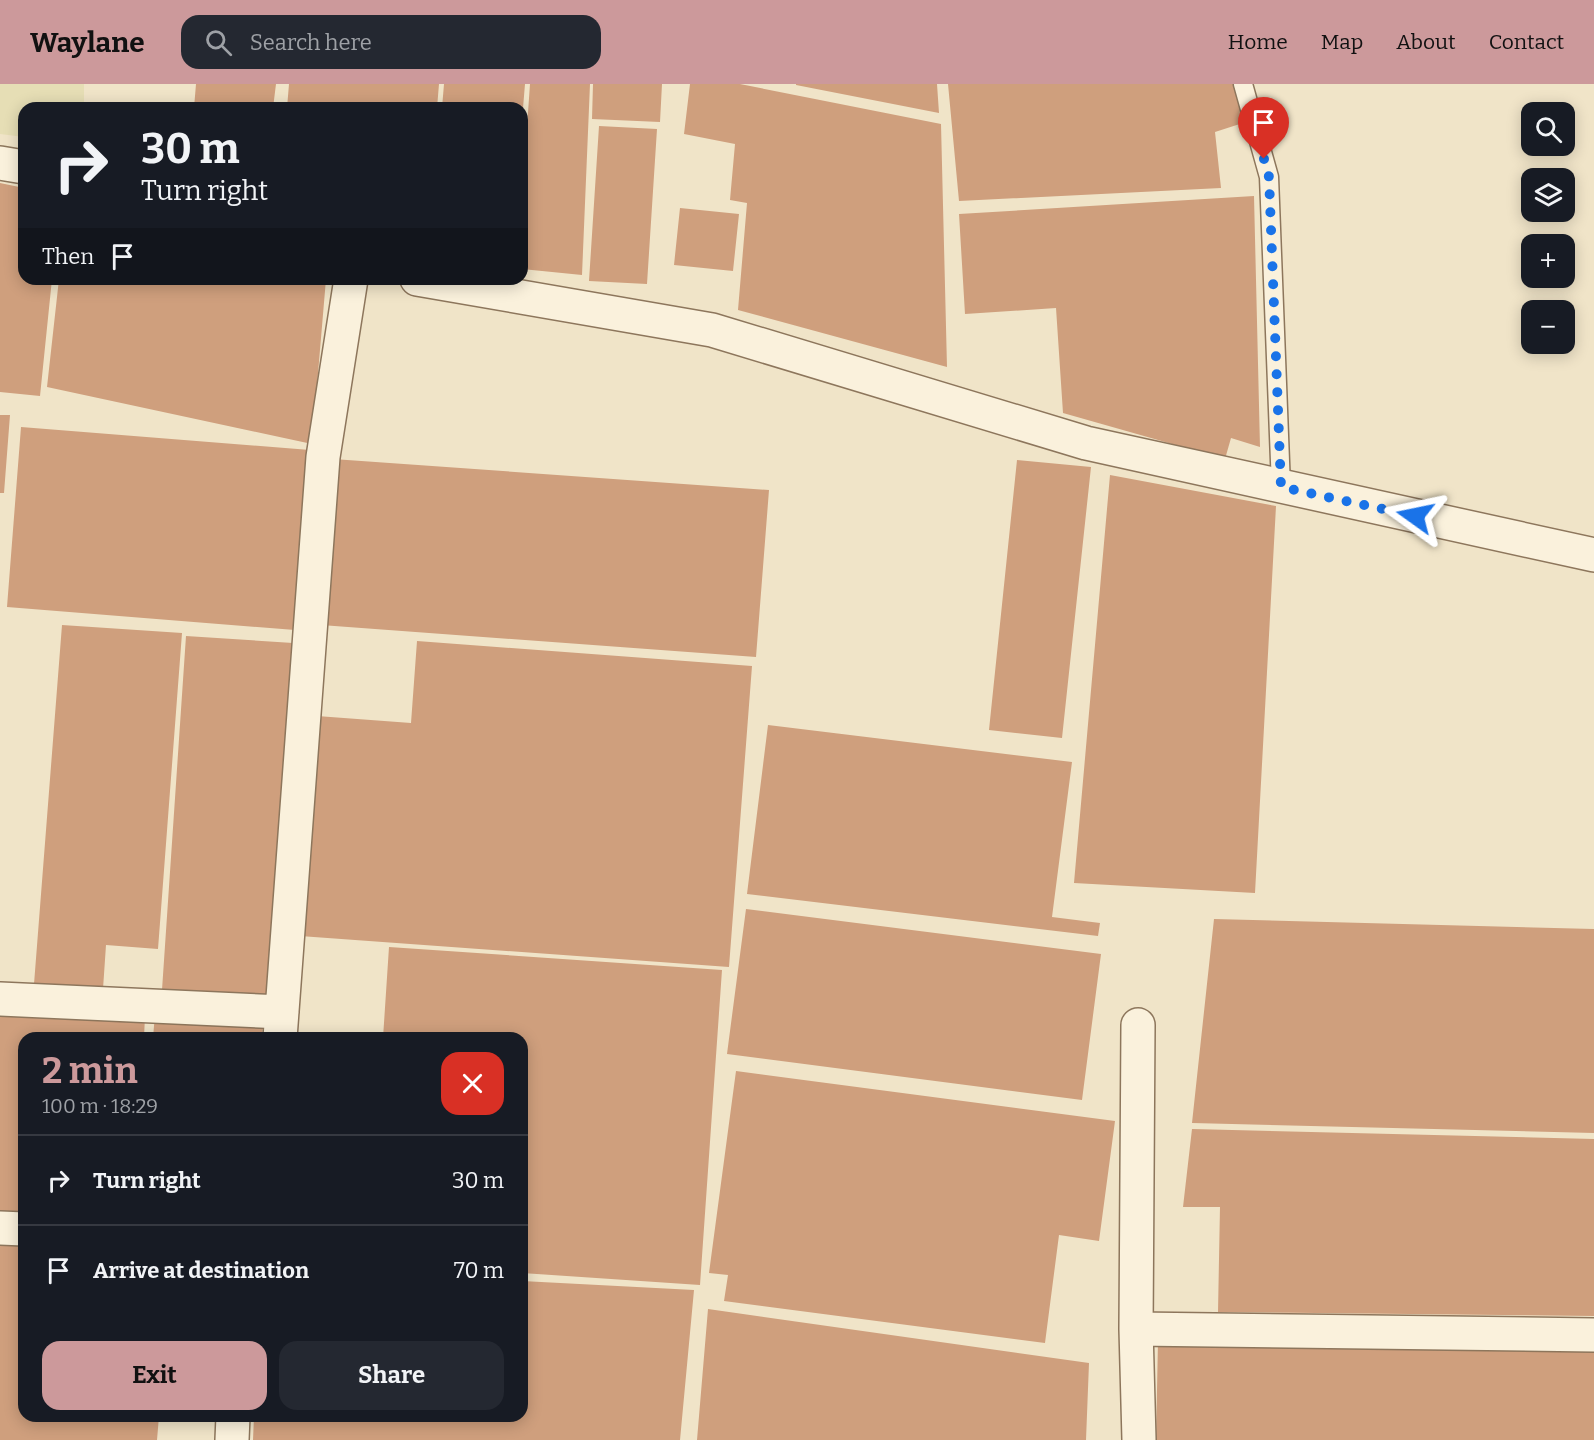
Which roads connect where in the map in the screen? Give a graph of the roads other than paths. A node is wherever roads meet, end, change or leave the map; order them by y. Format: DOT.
graph roads {
  1 [pos="1243,84"];
  2 [pos="0,163"];
  3 [pos="18,166"];
  4 [pos="350,285"];
  5 [pos="452,285"];
  6 [pos="1281,487"];
  7 [pos="1594,555"];
  8 [pos="0,999"];
  9 [pos="281,1025"];
  10 [pos="1138,1025"];
  11 [pos="0,1228"];
  12 [pos="18,1229"];
  13 [pos="1136,1329"];
  14 [pos="1594,1335"];
  15 [pos="233,1422"];
  16 [pos="232,1440"];
  17 [pos="1139,1440"];
  1 -- 6 [label="lane"];
  2 -- 3 [label="street"];
  4 -- 9 [label="street"];
  5 -- 6 [label="street"];
  6 -- 7 [label="street"];
  8 -- 9 [label="street"];
  10 -- 13 [label="street"];
  11 -- 12 [label="street"];
  13 -- 14 [label="street"];
  13 -- 17 [label="street"];
  15 -- 16 [label="street"];
}
